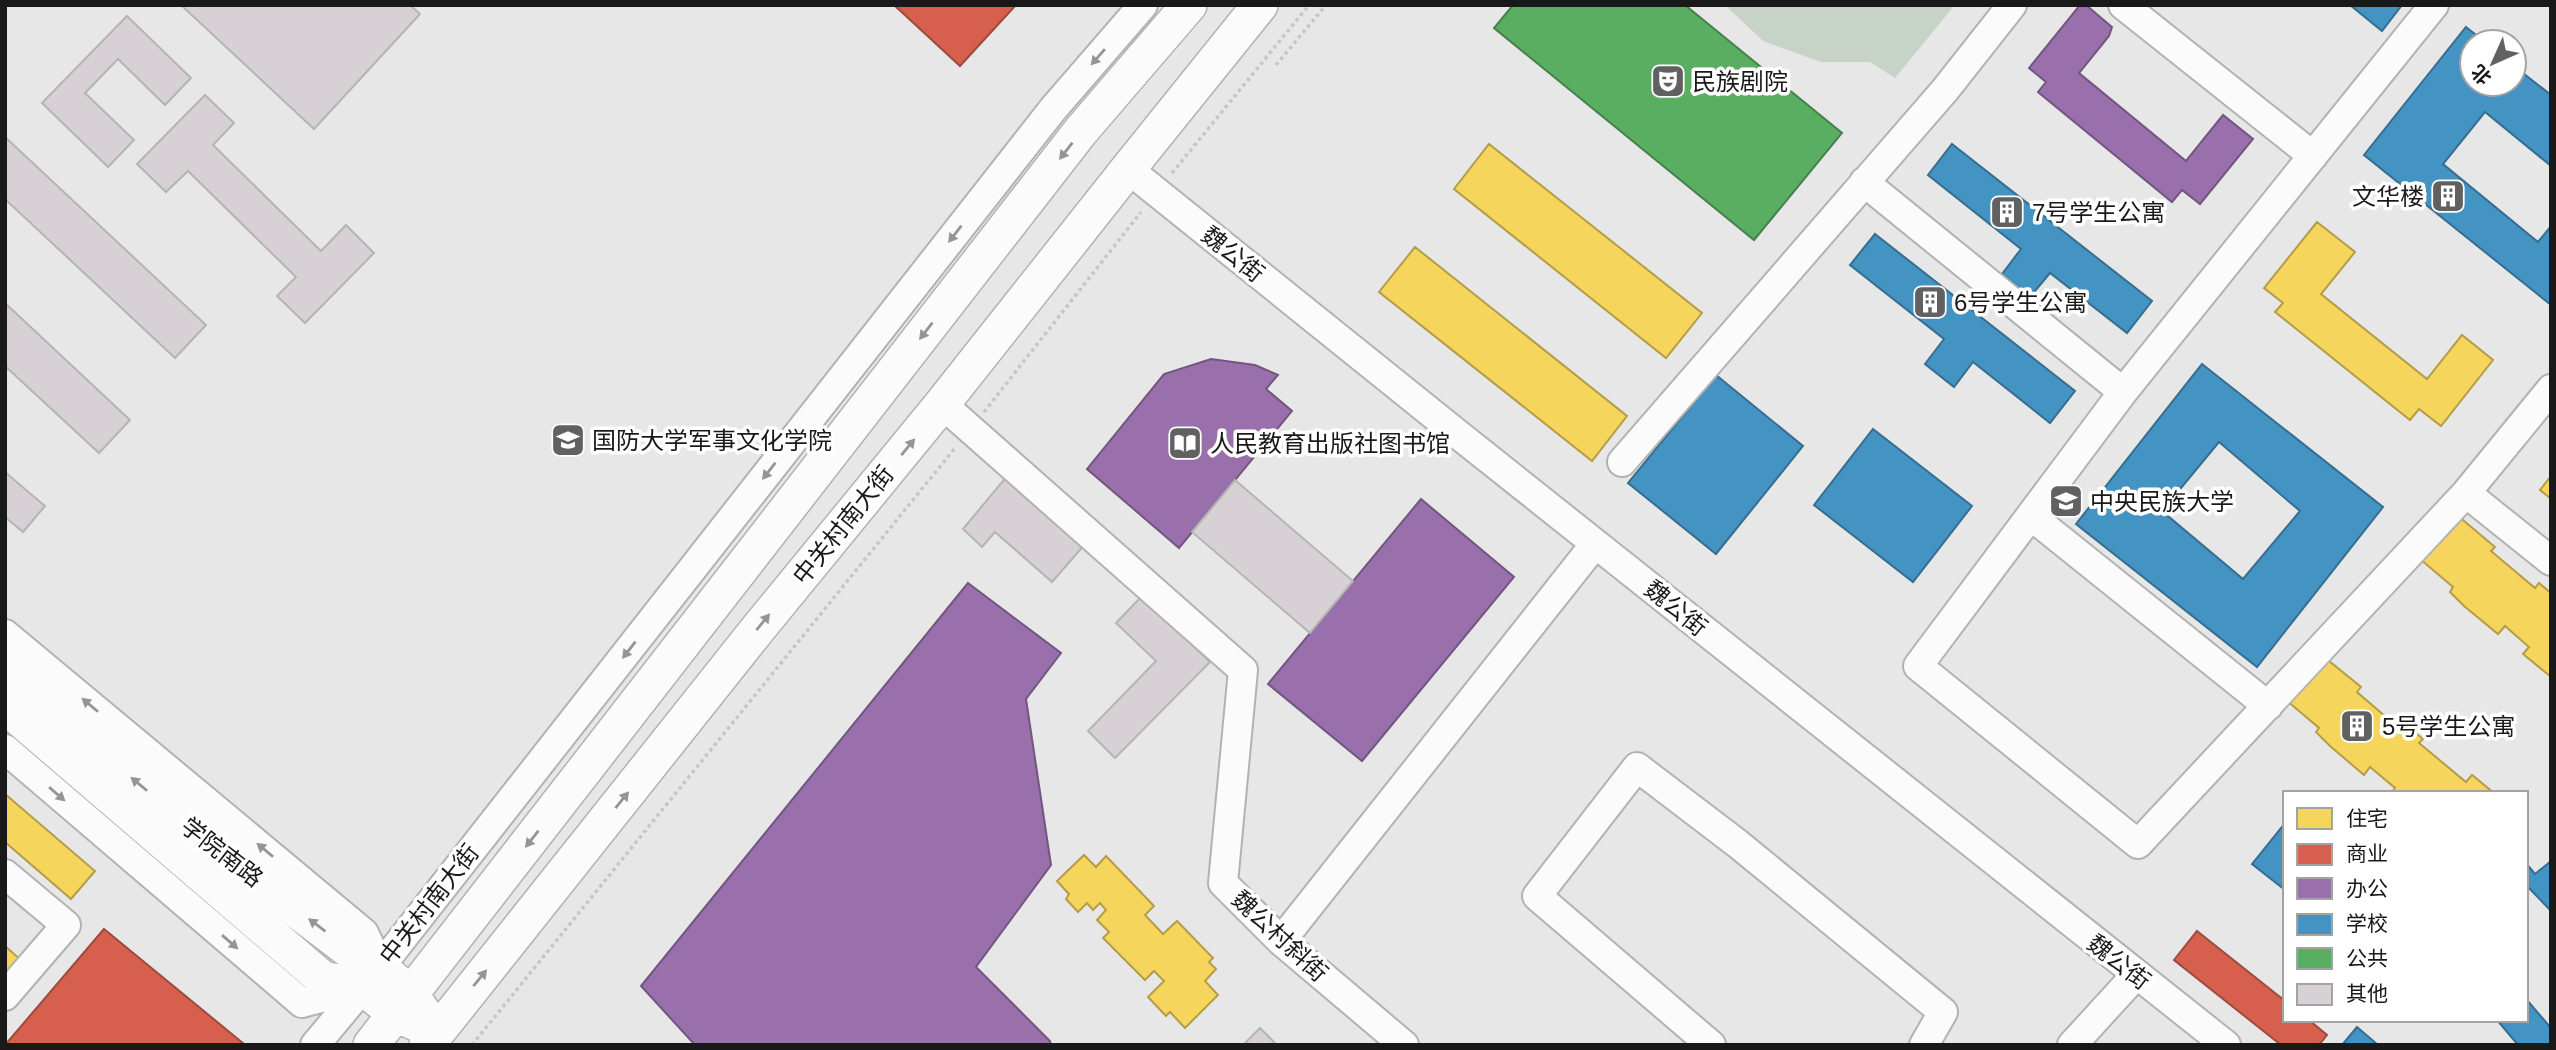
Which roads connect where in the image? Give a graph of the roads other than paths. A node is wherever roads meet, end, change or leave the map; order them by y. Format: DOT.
graph roads {
  1 [pos="1143,5"];
  2 [pos="1189,5"];
  3 [pos="1260,5"];
  4 [pos="2012,5"];
  5 [pos="2123,5"];
  6 [pos="2434,5"];
  7 [pos="2313,156"];
  8 [pos="1128,169"];
  9 [pos="1864,181"];
  10 [pos="2551,389"];
  11 [pos="2123,392"];
  12 [pos="942,404"];
  13 [pos="1622,462"];
  14 [pos="2466,493"];
  15 [pos="2031,516"];
  16 [pos="1595,544"];
  17 [pos="2551,561"];
  18 [pos="5,634"];
  19 [pos="5,671"];
  20 [pos="5,706"];
  21 [pos="2268,706"];
  22 [pos="5,749"];
  23 [pos="5,874"];
  24 [pos="1281,941"];
  25 [pos="2136,975"];
  26 [pos="371,977"];
  27 [pos="5,996"];
  28 [pos="404,1004"];
  29 [pos="438,1040"];
  30 [pos="315,1045"];
  31 [pos="371,1045"];
  32 [pos="1404,1045"];
  33 [pos="1711,1045"];
  34 [pos="1924,1045"];
  35 [pos="2072,1045"];
  36 [pos="2226,1045"];
  1 -- 26 [label="street, 中关村南大街, one-way"];
  2 -- 28 [label="main road, 中关村南大街, one-way"];
  3 -- 8 [label="main road, 中关村南大街"];
  4 -- 9 [label="street"];
  5 -- 7 [label="street"];
  6 -- 7 [label="street"];
  7 -- 11 [label="street"];
  8 -- 12 [label="main road, 中关村南大街"];
  8 -- 16 [label="street, 魏公街"];
  9 -- 11 [label="street"];
  9 -- 13 [label="street"];
  10 -- 14 [label="street"];
  11 -- 15 [label="street"];
  12 -- 24 [label="street, 魏公村斜街"];
  29 -- 12 [label="main road, 中关村南大街, one-way"];
  14 -- 17 [label="street"];
  14 -- 21 [label="street"];
  15 -- 21 [label="street"];
  15 -- 21 [label="street"];
  16 -- 24 [label="street"];
  16 -- 25 [label="street, 魏公街"];
  26 -- 18 [label="street, one-way"];
  26 -- 19 [label="main road, 学院南路, one-way"];
  20 -- 26 [label="main road, 学院南路"];
  22 -- 26 [label="street, one-way"];
  23 -- 27 [label="street"];
  24 -- 32 [label="street, 魏公村斜街"];
  25 -- 35 [label="street"];
  25 -- 36 [label="street, 魏公街"];
  26 -- 28 [label="main road, 学院南路"];
  26 -- 30 [label="street, 中关村南大街"];
  28 -- 29 [label="main road, 学院南路"];
  28 -- 31 [label="main road, 中关村南大街"];
  33 -- 34 [label="street"];
}
